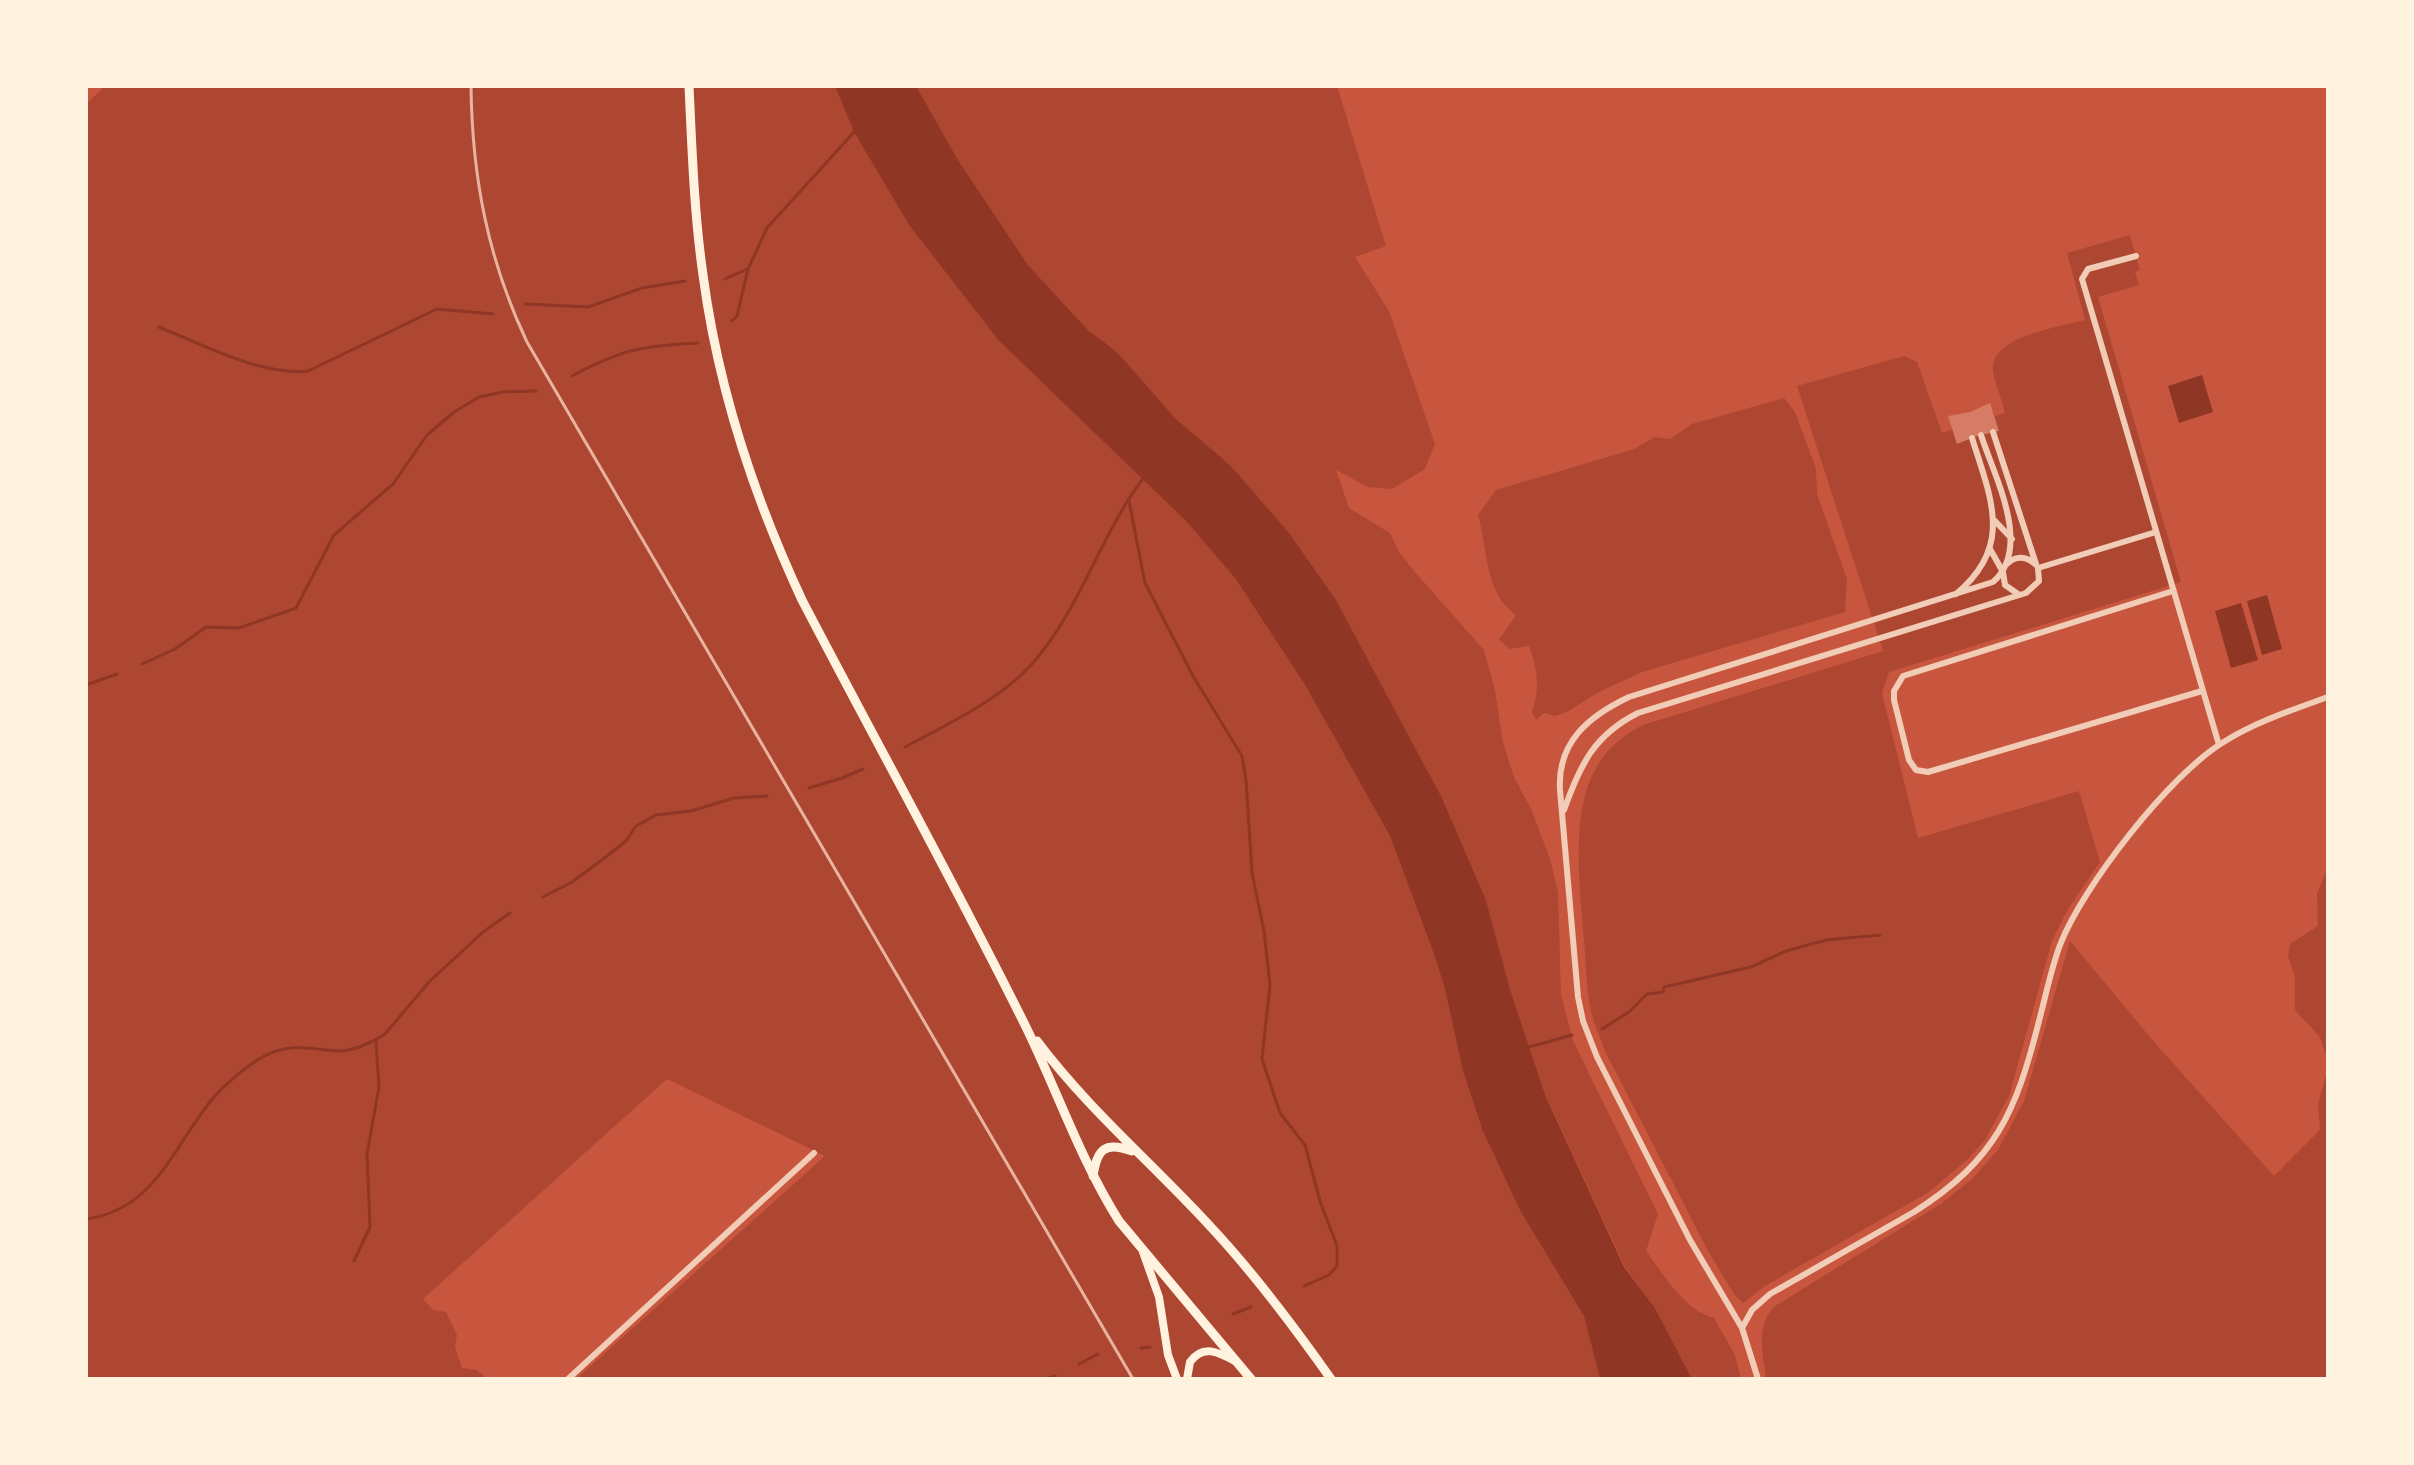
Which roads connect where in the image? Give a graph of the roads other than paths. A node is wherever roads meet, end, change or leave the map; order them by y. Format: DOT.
graph roads {
  1 [pos="689,86"];
  2 [pos="2136,256"];
  3 [pos="1993,432"];
  4 [pos="1981,435"];
  5 [pos="1972,438"];
  6 [pos="1995,521"];
  7 [pos="2156,532"];
  8 [pos="2013,540"];
  9 [pos="1990,549"];
  10 [pos="2037,566"];
  11 [pos="2004,568"];
  12 [pos="2173,591"];
  13 [pos="2021,594"];
  14 [pos="1953,596"];
  15 [pos="2202,691"];
  16 [pos="2328,697"];
  17 [pos="2219,745"];
  18 [pos="1563,813"];
  19 [pos="1025,1026"];
  20 [pos="814,1153"];
  21 [pos="1138,1153"];
  22 [pos="1093,1176"];
  23 [pos="1141,1247"];
  24 [pos="1742,1328"];
  25 [pos="1235,1361"];
  26 [pos="568,1379"];
  27 [pos="1177,1379"];
  28 [pos="1187,1379"];
  29 [pos="1251,1379"];
  30 [pos="1331,1379"];
  31 [pos="1758,1379"];
  1 -- 19 [label="main road"];
  2 -- 7 [label="street"];
  3 -- 10 [label="street"];
  4 -- 8 [label="street"];
  5 -- 6 [label="street"];
  6 -- 8 [label="street"];
  6 -- 9 [label="street"];
  7 -- 10 [label="street"];
  7 -- 12 [label="street"];
  8 -- 11 [label="street"];
  9 -- 11 [label="street"];
  9 -- 14 [label="street"];
  10 -- 11 [label="street"];
  10 -- 13 [label="street"];
  11 -- 13 [label="street"];
  11 -- 14 [label="street"];
  12 -- 15 [label="street"];
  12 -- 15 [label="street"];
  13 -- 18 [label="street"];
  14 -- 18 [label="street"];
  15 -- 17 [label="street"];
  16 -- 17 [label="street"];
  17 -- 24 [label="street"];
  18 -- 24 [label="street"];
  19 -- 21 [label="main road"];
  19 -- 22 [label="main road"];
  20 -- 26 [label="street"];
  21 -- 22 [label="main road"];
  21 -- 30 [label="main road"];
  22 -- 23 [label="main road"];
  23 -- 25 [label="main road"];
  23 -- 27 [label="main road"];
  24 -- 31 [label="street"];
  25 -- 28 [label="main road"];
  25 -- 29 [label="main road"];
}
